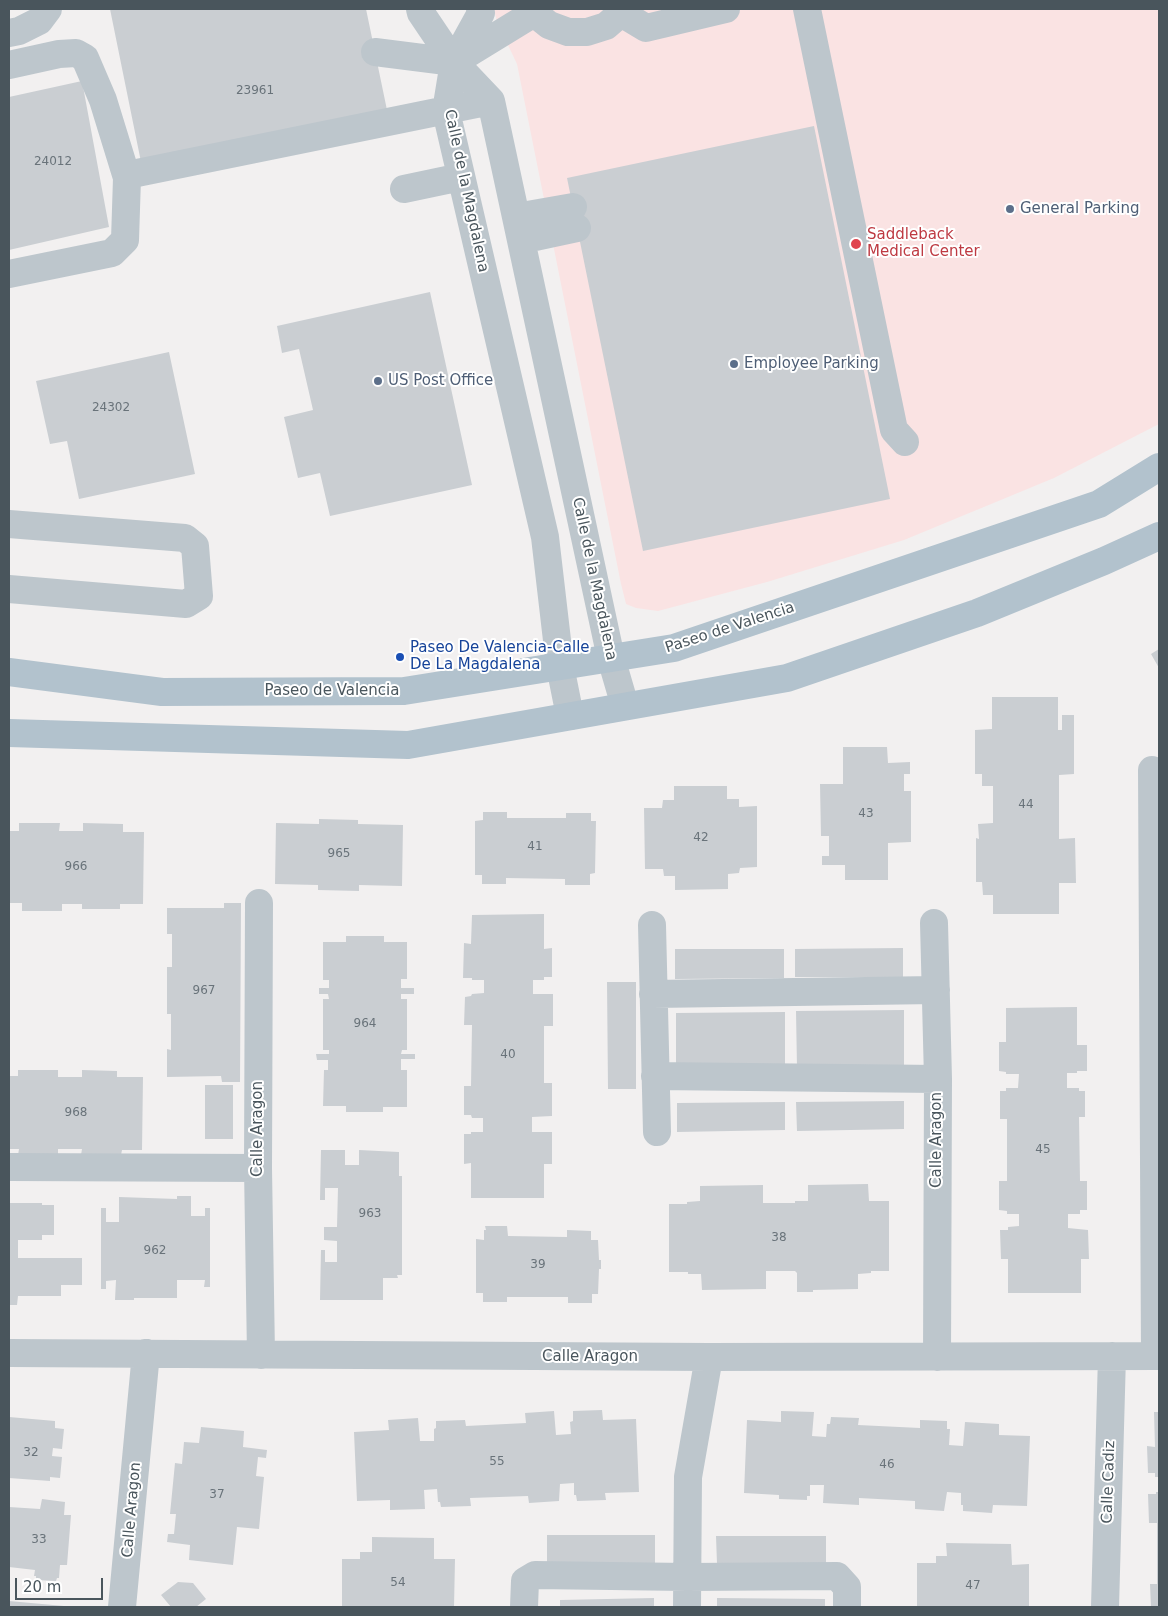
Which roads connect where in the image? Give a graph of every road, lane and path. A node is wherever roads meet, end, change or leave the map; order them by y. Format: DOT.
graph roads {
  1 [pos="48,9"];
  2 [pos="420,9"];
  3 [pos="480,9"];
  4 [pos="726,9"];
  5 [pos="807,9"];
  6 [pos="533,11"];
  7 [pos="622,11"];
  8 [pos="9,33"];
  9 [pos="377,62"];
  10 [pos="454,62"];
  11 [pos="9,65"];
  12 [pos="491,101"];
  13 [pos="446,111"];
  14 [pos="462,177"];
  15 [pos="127,178"];
  16 [pos="404,189"];
  17 [pos="575,218"];
  18 [pos="518,228"];
  19 [pos="9,274"];
  20 [pos="905,442"];
  21 [pos="1159,467"];
  22 [pos="9,524"];
  23 [pos="1159,536"];
  24 [pos="9,589"];
  25 [pos="612,658"];
  26 [pos="560,666"];
  27 [pos="9,672"];
  28 [pos="625,706"];
  29 [pos="570,716"];
  30 [pos="9,733"];
  31 [pos="1152,770"];
  32 [pos="1156,825"];
  33 [pos="259,903"];
  34 [pos="934,923"];
  35 [pos="652,925"];
  36 [pos="936,990"];
  37 [pos="653,994"];
  38 [pos="655,1076"];
  39 [pos="938,1079"];
  40 [pos="1157,1109"];
  41 [pos="657,1132"];
  42 [pos="9,1167"];
  43 [pos="258,1168"];
  44 [pos="9,1353"];
  45 [pos="146,1353"];
  46 [pos="261,1355"];
  47 [pos="1112,1356"];
  48 [pos="1157,1356"];
  49 [pos="709,1357"];
  50 [pos="937,1357"];
  51 [pos="687,1577"];
  52 [pos="122,1607"];
  53 [pos="524,1607"];
  54 [pos="687,1607"];
  55 [pos="848,1607"];
  56 [pos="1105,1607"];
  1 -- 8 [label="street"];
  2 -- 10 [label="street"];
  3 -- 10 [label="street"];
  4 -- 7 [label="street"];
  5 -- 20 [label="street"];
  6 -- 7 [label="street"];
  6 -- 10 [label="street"];
  9 -- 10 [label="street"];
  10 -- 12 [label="street"];
  10 -- 13 [label="street, Calle de la Magdalena"];
  11 -- 15 [label="street"];
  12 -- 13 [label="street"];
  12 -- 18 [label="street, Calle de la Magdalena"];
  13 -- 14 [label="street, Calle de la Magdalena"];
  13 -- 15 [label="street"];
  14 -- 16 [label="street"];
  14 -- 26 [label="street, Calle de la Magdalena"];
  15 -- 19 [label="street"];
  17 -- 18 [label="street"];
  18 -- 25 [label="street, Calle de la Magdalena"];
  21 -- 25 [label="main road, Paseo de Valencia"];
  22 -- 24 [label="street"];
  23 -- 28 [label="main road"];
  25 -- 26 [label="main road, Paseo de Valencia"];
  25 -- 28 [label="street, Calle de la Magdalena"];
  26 -- 27 [label="main road, Paseo de Valencia"];
  26 -- 29 [label="street, Calle de la Magdalena"];
  28 -- 29 [label="main road"];
  29 -- 30 [label="main road"];
  31 -- 32 [label="street, Calle Aragon"];
  32 -- 40 [label="street, Calle Aragon"];
  33 -- 43 [label="street, Calle Aragon"];
  34 -- 36 [label="street, Calle Aragon"];
  35 -- 37 [label="street"];
  36 -- 37 [label="street"];
  36 -- 39 [label="street, Calle Aragon"];
  37 -- 38 [label="street"];
  38 -- 39 [label="street"];
  38 -- 41 [label="street"];
  39 -- 50 [label="street, Calle Aragon"];
  40 -- 48 [label="street, Calle Aragon"];
  42 -- 43 [label="street"];
  43 -- 46 [label="street, Calle Aragon"];
  44 -- 45 [label="street, Calle Aragon"];
  45 -- 46 [label="street, Calle Aragon"];
  45 -- 52 [label="street, Calle Aragon"];
  46 -- 49 [label="street, Calle Aragon"];
  47 -- 48 [label="street, Calle Aragon"];
  47 -- 50 [label="street, Calle Aragon"];
  47 -- 56 [label="street, Calle Cadiz"];
  49 -- 50 [label="street, Calle Aragon"];
  49 -- 51 [label="street"];
  51 -- 53 [label="street"];
  51 -- 54 [label="street"];
  51 -- 55 [label="street"];
}
